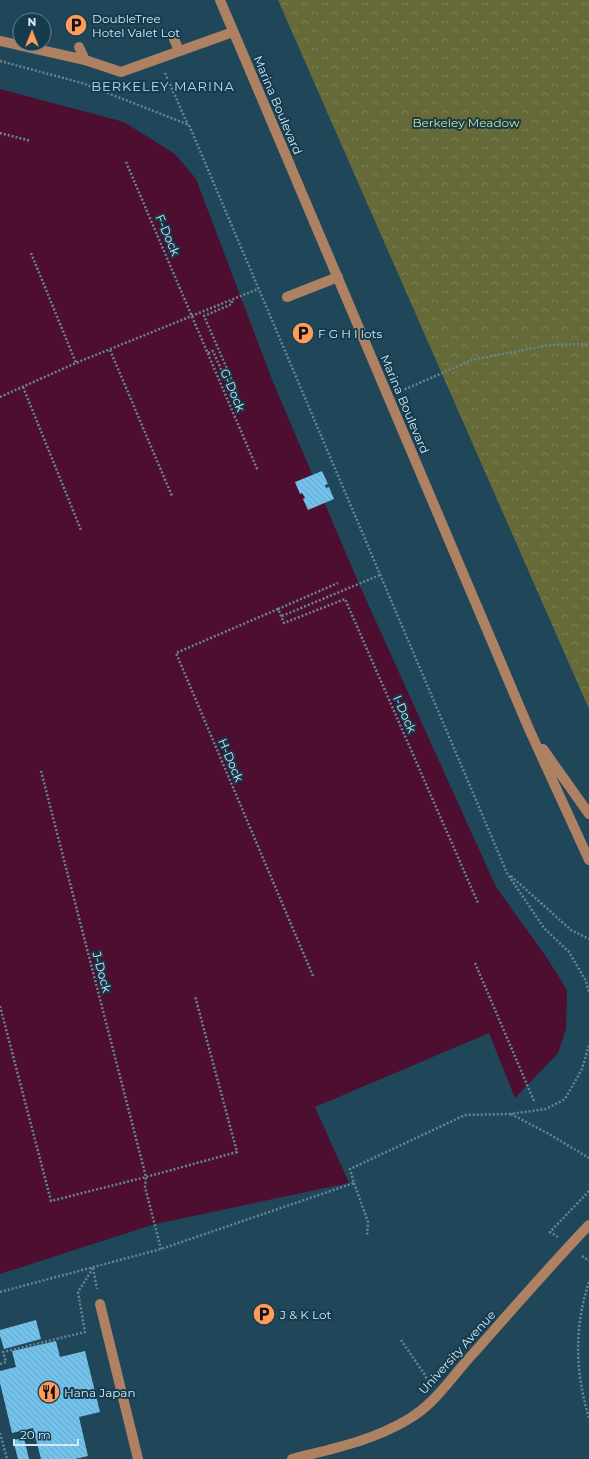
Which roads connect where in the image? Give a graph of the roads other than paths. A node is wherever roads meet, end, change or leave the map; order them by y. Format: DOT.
graph roads {
  1 [pos="220,0"];
  2 [pos="0,31"];
  3 [pos="233,32"];
  4 [pos="174,39"];
  5 [pos="2,42"];
  6 [pos="79,47"];
  7 [pos="179,51"];
  8 [pos="85,60"];
  9 [pos="338,277"];
  10 [pos="287,298"];
  11 [pos="528,729"];
  12 [pos="589,814"];
  13 [pos="589,860"];
  14 [pos="589,1225"];
  15 [pos="100,1304"];
  16 [pos="138,1459"];
  17 [pos="292,1459"];
  1 -- 3 [label="street, Marina Boulevard"];
  2 -- 5 [label="street"];
  3 -- 7 [label="street"];
  3 -- 9 [label="street, Marina Boulevard"];
  4 -- 7 [label="street"];
  5 -- 8 [label="street"];
  6 -- 8 [label="street"];
  7 -- 8 [label="street"];
  9 -- 10 [label="street"];
  9 -- 11 [label="street, Marina Boulevard"];
  11 -- 12 [label="street, Marina Boulevard"];
  11 -- 13 [label="street, Marina Boulevard"];
  14 -- 17 [label="street, University Avenue"];
  15 -- 16 [label="street"];
}
